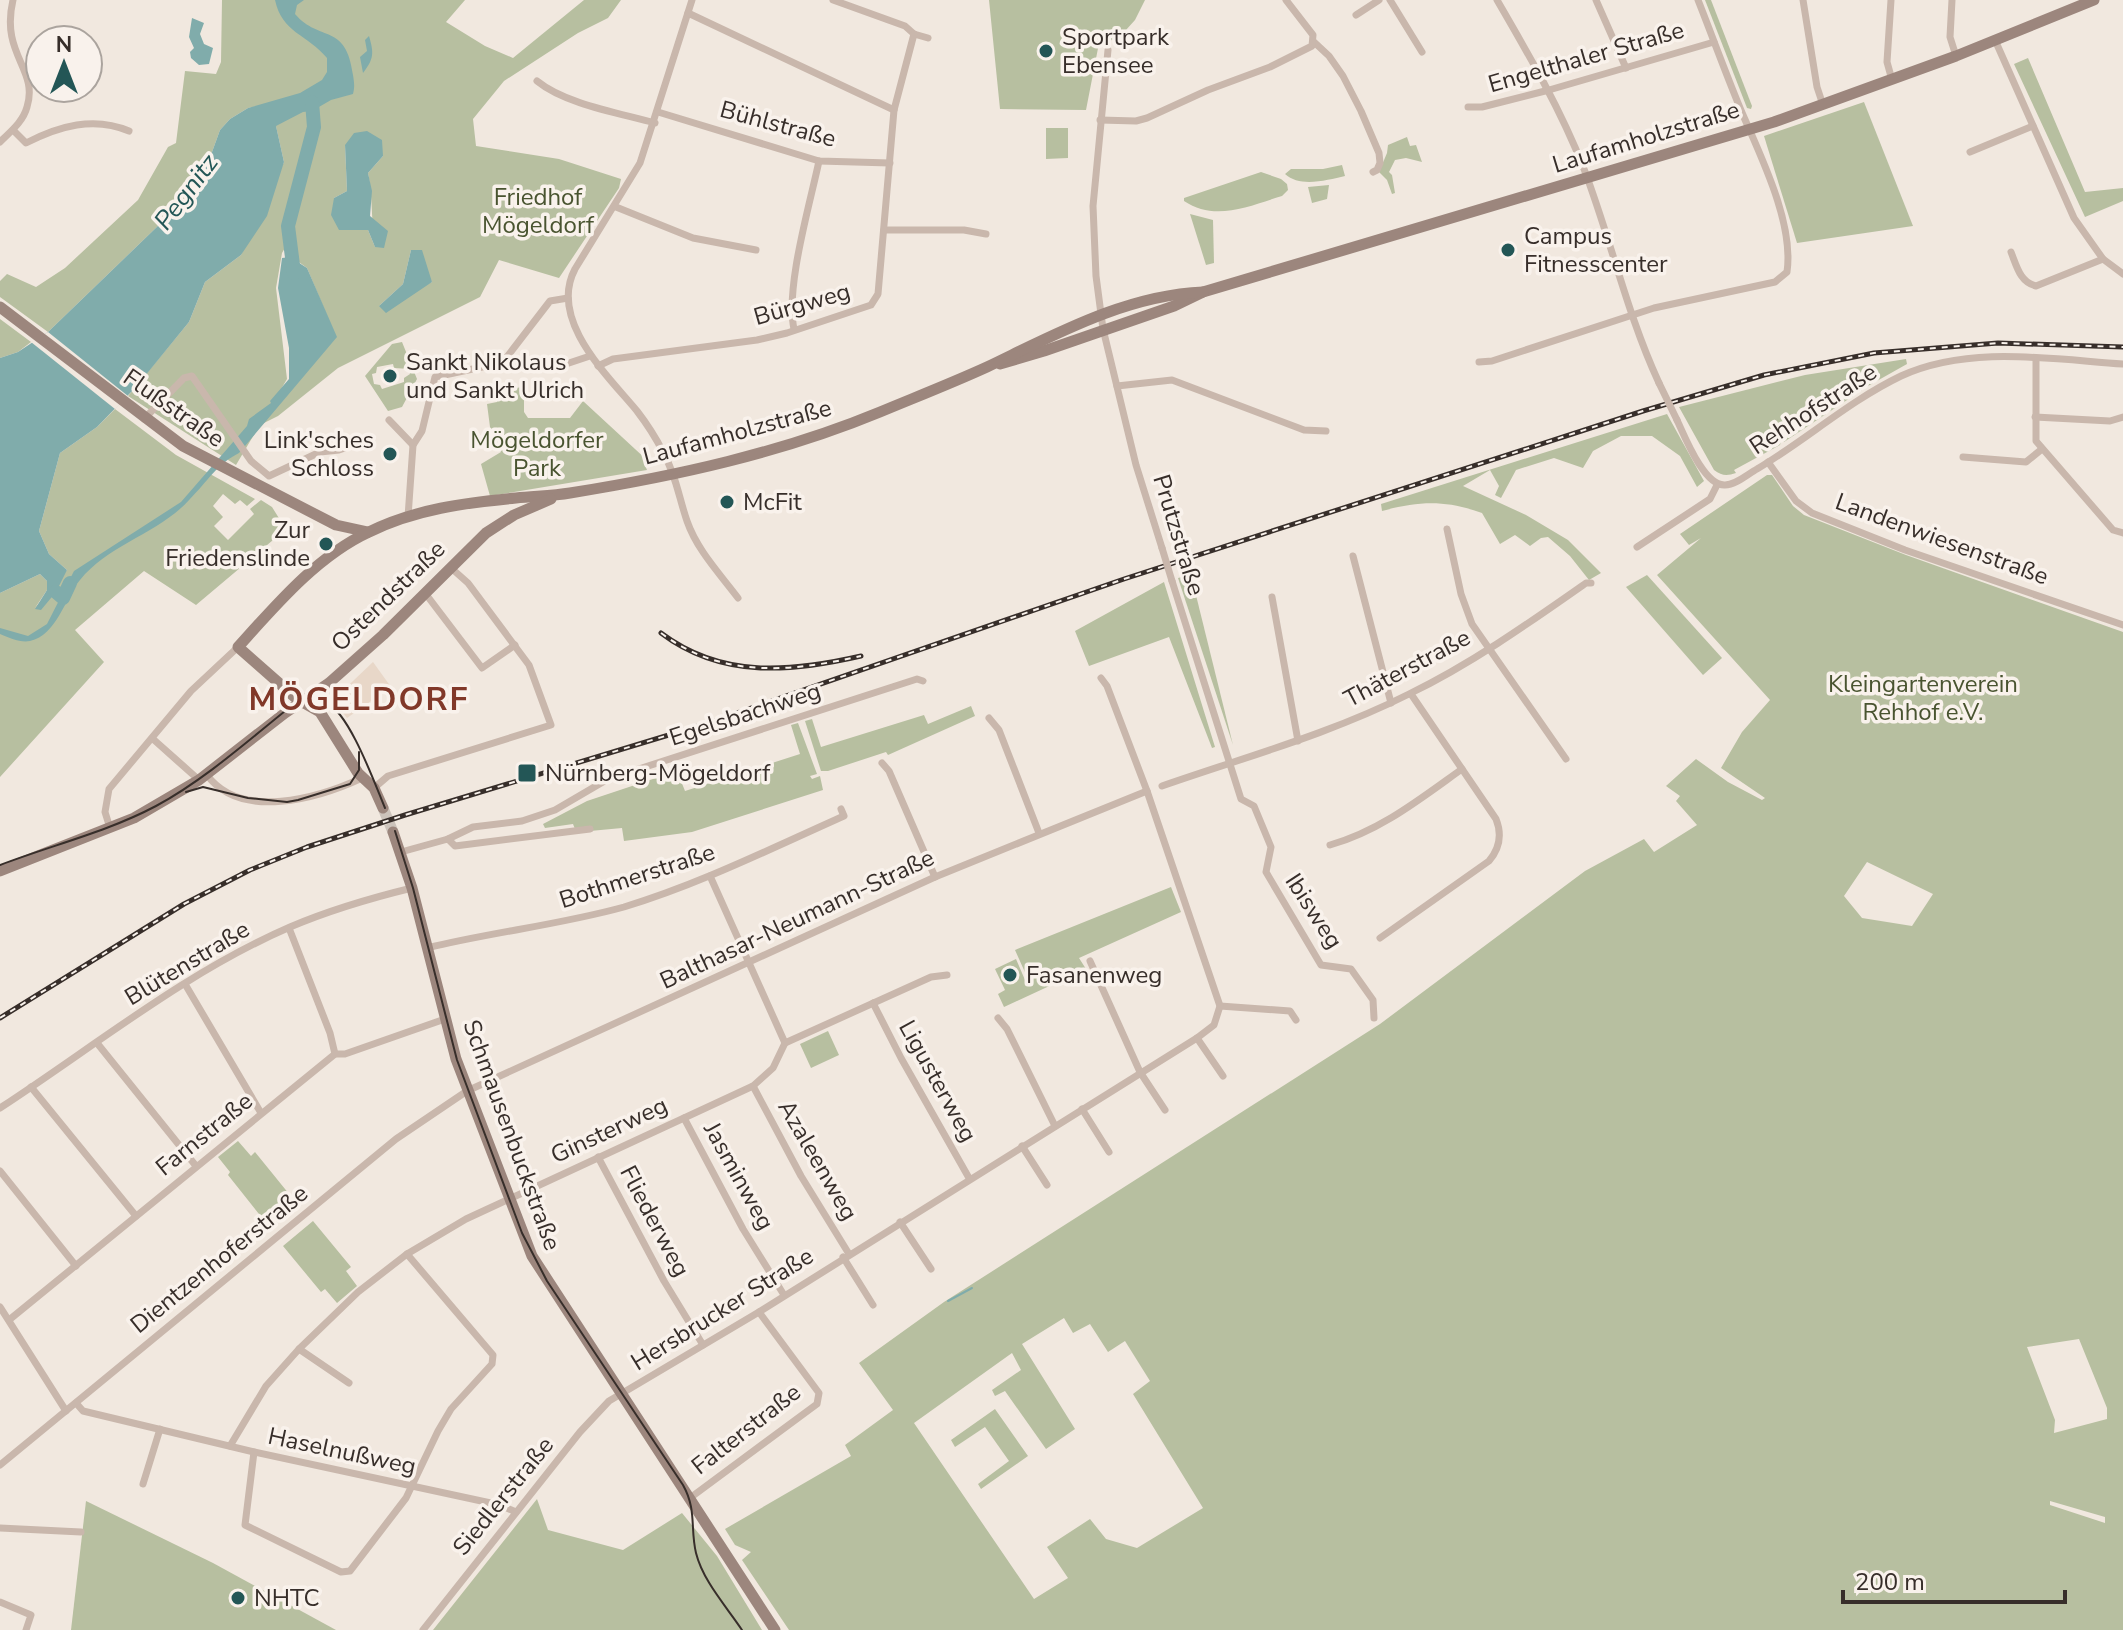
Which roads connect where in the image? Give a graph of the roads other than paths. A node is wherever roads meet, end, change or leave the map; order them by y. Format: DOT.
graph roads {
  1 [pos="13,0"];
  2 [pos="692,0"];
  3 [pos="833,0"];
  4 [pos="1286,0"];
  5 [pos="1379,0"];
  6 [pos="1390,0"];
  7 [pos="1497,0"];
  8 [pos="1596,0"];
  9 [pos="1698,0"];
  10 [pos="1803,0"];
  11 [pos="1891,0"];
  12 [pos="1952,0"];
  13 [pos="2094,0"];
  14 [pos="688,13"];
  15 [pos="1356,15"];
  16 [pos="2,22"];
  17 [pos="914,34"];
  18 [pos="928,38"];
  19 [pos="1995,40"];
  20 [pos="1314,42"];
  21 [pos="1714,42"];
  22 [pos="1108,50"];
  23 [pos="1422,52"];
  24 [pos="1956,56"];
  25 [pos="1626,68"];
  26 [pos="1892,80"];
  27 [pos="537,81"];
  28 [pos="1549,90"];
  29 [pos="1823,105"];
  30 [pos="1468,107"];
  31 [pos="894,110"];
  32 [pos="658,112"];
  33 [pos="1100,120"];
  34 [pos="655,123"];
  35 [pos="2033,126"];
  36 [pos="1751,129"];
  37 [pos="13,130"];
  38 [pos="129,131"];
  39 [pos="0,142"];
  40 [pos="1970,152"];
  41 [pos="819,161"];
  42 [pos="890,163"];
  43 [pos="1373,172"];
  44 [pos="1587,178"];
  45 [pos="616,207"];
  46 [pos="884,230"];
  47 [pos="986,234"];
  48 [pos="756,250"];
  49 [pos="2011,252"];
  50 [pos="2103,259"];
  51 [pos="2123,274"];
  52 [pos="1203,292"];
  53 [pos="568,298"];
  54 [pos="0,307"];
  55 [pos="1631,315"];
  56 [pos="1102,316"];
  57 [pos="794,329"];
  58 [pos="1103,329"];
  59 [pos="590,356"];
  60 [pos="2036,358"];
  61 [pos="1479,362"];
  62 [pos="2123,364"];
  63 [pos="500,366"];
  64 [pos="598,366"];
  65 [pos="988,366"];
  66 [pos="1117,386"];
  67 [pos="2035,417"];
  68 [pos="2123,417"];
  69 [pos="144,419"];
  70 [pos="389,420"];
  71 [pos="1326,431"];
  72 [pos="365,441"];
  73 [pos="415,442"];
  74 [pos="2042,449"];
  75 [pos="1963,457"];
  76 [pos="1768,462"];
  77 [pos="674,475"];
  78 [pos="1717,485"];
  79 [pos="567,494"];
  80 [pos="486,501"];
  81 [pos="408,517"];
  82 [pos="336,525"];
  83 [pos="497,525"];
  84 [pos="1447,529"];
  85 [pos="369,532"];
  86 [pos="2123,533"];
  87 [pos="343,547"];
  88 [pos="1637,547"];
  89 [pos="1353,556"];
  90 [pos="450,567"];
  91 [pos="1591,583"];
  92 [pos="425,593"];
  93 [pos="1272,597"];
  94 [pos="738,598"];
  95 [pos="2123,625"];
  96 [pos="515,645"];
  97 [pos="238,647"];
  98 [pos="1488,648"];
  99 [pos="1101,678"];
  100 [pos="923,681"];
  101 [pos="1411,694"];
  102 [pos="301,702"];
  103 [pos="1391,703"];
  104 [pos="989,718"];
  105 [pos="153,739"];
  106 [pos="1298,741"];
  107 [pos="1566,759"];
  108 [pos="882,763"];
  109 [pos="1228,763"];
  110 [pos="1462,769"];
  111 [pos="203,778"];
  112 [pos="362,778"];
  113 [pos="1162,786"];
  114 [pos="374,788"];
  115 [pos="1147,791"];
  116 [pos="383,808"];
  117 [pos="841,809"];
  118 [pos="110,828"];
  119 [pos="590,829"];
  120 [pos="393,832"];
  121 [pos="1039,833"];
  122 [pos="82,838"];
  123 [pos="448,839"];
  124 [pos="1330,845"];
  125 [pos="401,852"];
  126 [pos="0,863"];
  127 [pos="0,871"];
  128 [pos="710,876"];
  129 [pos="935,877"];
  130 [pos="412,888"];
  131 [pos="289,928"];
  132 [pos="1380,938"];
  133 [pos="427,948"];
  134 [pos="1090,961"];
  135 [pos="751,962"];
  136 [pos="947,975"];
  137 [pos="185,984"];
  138 [pos="873,1003"];
  139 [pos="1220,1006"];
  140 [pos="998,1018"];
  141 [pos="1374,1018"];
  142 [pos="445,1019"];
  143 [pos="1296,1020"];
  144 [pos="1197,1038"];
  145 [pos="97,1043"];
  146 [pos="785,1043"];
  147 [pos="335,1054"];
  148 [pos="1140,1072"];
  149 [pos="1223,1076"];
  150 [pos="753,1086"];
  151 [pos="31,1087"];
  152 [pos="467,1091"];
  153 [pos="0,1108"];
  154 [pos="1082,1109"];
  155 [pos="1165,1110"];
  156 [pos="261,1113"];
  157 [pos="684,1118"];
  158 [pos="1055,1126"];
  159 [pos="1022,1146"];
  160 [pos="1109,1152"];
  161 [pos="598,1157"];
  162 [pos="196,1166"];
  163 [pos="0,1171"];
  164 [pos="969,1178"];
  165 [pos="1047,1185"];
  166 [pos="509,1200"];
  167 [pos="136,1216"];
  168 [pos="900,1222"];
  169 [pos="407,1254"];
  170 [pos="846,1255"];
  171 [pos="76,1266"];
  172 [pos="931,1269"];
  173 [pos="784,1295"];
  174 [pos="873,1305"];
  175 [pos="0,1307"];
  176 [pos="759,1312"];
  177 [pos="9,1320"];
  178 [pos="703,1345"];
  179 [pos="299,1349"];
  180 [pos="349,1383"];
  181 [pos="621,1395"];
  182 [pos="76,1403"];
  183 [pos="66,1411"];
  184 [pos="160,1429"];
  185 [pos="230,1446"];
  186 [pos="254,1452"];
  187 [pos="0,1465"];
  188 [pos="143,1484"];
  189 [pos="413,1486"];
  190 [pos="690,1498"];
  191 [pos="516,1512"];
  192 [pos="0,1528"];
  193 [pos="81,1532"];
  194 [pos="0,1602"];
  195 [pos="26,1630"];
  196 [pos="423,1630"];
  197 [pos="775,1630"];
  1 -- 16 [label="street"];
  2 -- 14 [label="street"];
  3 -- 17 [label="street"];
  4 -- 20 [label="street"];
  5 -- 15 [label="street"];
  6 -- 23 [label="street"];
  7 -- 28 [label="street"];
  8 -- 25 [label="street"];
  9 -- 21 [label="street"];
  10 -- 29 [label="street"];
  11 -- 26 [label="street"];
  12 -- 24 [label="street"];
  13 -- 19 [label="main road, Laufamholzstraße"];
  14 -- 31 [label="street"];
  14 -- 32 [label="street"];
  16 -- 37 [label="street"];
  17 -- 18 [label="street"];
  17 -- 31 [label="street, Bürgweg"];
  19 -- 24 [label="main road, Laufamholzstraße"];
  19 -- 35 [label="street"];
  20 -- 33 [label="street"];
  20 -- 43 [label="street"];
  21 -- 25 [label="street, Engelthaler Straße"];
  21 -- 36 [label="street"];
  22 -- 33 [label="street, Prutzstraße"];
  24 -- 26 [label="main road, Laufamholzstraße"];
  25 -- 28 [label="street, Engelthaler Straße"];
  26 -- 29 [label="main road, Laufamholzstraße"];
  27 -- 34 [label="street"];
  28 -- 30 [label="street, Engelthaler Straße"];
  28 -- 44 [label="street"];
  29 -- 36 [label="main road, Laufamholzstraße"];
  31 -- 42 [label="street, Bürgweg"];
  32 -- 34 [label="street"];
  32 -- 41 [label="street, Bühlstraße"];
  33 -- 56 [label="street, Prutzstraße"];
  34 -- 45 [label="street"];
  35 -- 40 [label="street"];
  35 -- 50 [label="street"];
  36 -- 44 [label="main road, Laufamholzstraße"];
  36 -- 55 [label="street"];
  37 -- 38 [label="street"];
  37 -- 39 [label="street"];
  41 -- 42 [label="street, Bühlstraße"];
  41 -- 57 [label="street"];
  42 -- 46 [label="street, Bürgweg"];
  44 -- 52 [label="main road, Laufamholzstraße"];
  44 -- 55 [label="street"];
  45 -- 48 [label="street"];
  45 -- 53 [label="street"];
  46 -- 47 [label="street"];
  46 -- 57 [label="street, Bürgweg"];
  49 -- 50 [label="street"];
  50 -- 51 [label="street"];
  52 -- 56 [label="main road, Laufamholzstraße"];
  52 -- 58 [label="main road, Laufamholzstraße"];
  53 -- 59 [label="street"];
  53 -- 63 [label="street"];
  54 -- 69 [label="main road, Flußstraße"];
  55 -- 61 [label="street"];
  55 -- 78 [label="street, bridge"];
  56 -- 58 [label="street, Prutzstraße"];
  56 -- 65 [label="main road, Laufamholzstraße"];
  57 -- 64 [label="street, Bürgweg"];
  58 -- 65 [label="main road, Laufamholzstraße"];
  58 -- 66 [label="street, Prutzstraße"];
  59 -- 63 [label="street"];
  59 -- 64 [label="street"];
  60 -- 62 [label="street, Rehhofstraße"];
  60 -- 67 [label="street"];
  60 -- 76 [label="street, Rehhofstraße"];
  63 -- 73 [label="street"];
  64 -- 77 [label="street"];
  65 -- 77 [label="main road, Laufamholzstraße"];
  66 -- 71 [label="street"];
  66 -- 109 [label="street, Prutzstraße, bridge"];
  67 -- 68 [label="street"];
  67 -- 74 [label="street"];
  69 -- 72 [label="street"];
  69 -- 82 [label="main road, Flußstraße"];
  70 -- 73 [label="street"];
  73 -- 81 [label="street"];
  74 -- 75 [label="street"];
  74 -- 86 [label="street"];
  76 -- 78 [label="street, Rehhofstraße"];
  76 -- 95 [label="street, Landenwiesenstraße"];
  77 -- 79 [label="main road, Laufamholzstraße"];
  77 -- 94 [label="street"];
  78 -- 88 [label="street, Rehhofstraße"];
  79 -- 80 [label="main road, Laufamholzstraße"];
  79 -- 83 [label="main road, Ostendstraße"];
  80 -- 81 [label="main road, Laufamholzstraße"];
  80 -- 83 [label="main road"];
  81 -- 85 [label="main road, Laufamholzstraße"];
  82 -- 85 [label="main road, Flußstraße"];
  82 -- 87 [label="main road"];
  83 -- 90 [label="main road, Ostendstraße"];
  84 -- 98 [label="street"];
  85 -- 87 [label="main road, Laufamholzstraße"];
  87 -- 97 [label="main road, Laufamholzstraße"];
  89 -- 103 [label="street"];
  90 -- 92 [label="main road, Ostendstraße"];
  90 -- 96 [label="street"];
  91 -- 98 [label="street, Thäterstraße"];
  92 -- 96 [label="street"];
  92 -- 102 [label="main road, Ostendstraße"];
  93 -- 106 [label="street"];
  96 -- 114 [label="street"];
  97 -- 102 [label="main road"];
  97 -- 105 [label="street"];
  98 -- 101 [label="street, Thäterstraße"];
  98 -- 107 [label="street"];
  99 -- 115 [label="street"];
  100 -- 123 [label="street, Egelsbachweg"];
  101 -- 103 [label="street, Thäterstraße"];
  101 -- 110 [label="street"];
  102 -- 111 [label="main road, Ostendstraße"];
  102 -- 112 [label="main road"];
  103 -- 106 [label="street, Thäterstraße"];
  104 -- 121 [label="street"];
  105 -- 111 [label="street"];
  105 -- 118 [label="street"];
  106 -- 109 [label="street, Thäterstraße"];
  108 -- 129 [label="street"];
  109 -- 113 [label="street"];
  109 -- 141 [label="street, Ibisweg"];
  110 -- 124 [label="street"];
  110 -- 132 [label="street"];
  111 -- 112 [label="street"];
  111 -- 118 [label="main road, Ostendstraße"];
  112 -- 114 [label="main road"];
  114 -- 116 [label="main road"];
  115 -- 121 [label="street, Balthasar-Neumann-Straße"];
  115 -- 139 [label="street"];
  117 -- 128 [label="street, Bothmerstraße"];
  118 -- 122 [label="main road, Ostendstraße"];
  119 -- 123 [label="street"];
  120 -- 125 [label="main road, Schmausenbuckstraße"];
  121 -- 129 [label="street, Balthasar-Neumann-Straße"];
  122 -- 126 [label="main road, Ostendstraße"];
  122 -- 127 [label="main road, Ostendstraße"];
  123 -- 125 [label="street"];
  125 -- 130 [label="main road, Schmausenbuckstraße"];
  128 -- 133 [label="street, Bothmerstraße"];
  128 -- 135 [label="street"];
  129 -- 135 [label="street, Balthasar-Neumann-Straße"];
  130 -- 131 [label="street, Blütenstraße"];
  130 -- 133 [label="main road, Schmausenbuckstraße"];
  131 -- 137 [label="street, Blütenstraße"];
  131 -- 147 [label="street"];
  133 -- 142 [label="main road, Schmausenbuckstraße"];
  134 -- 148 [label="street"];
  135 -- 146 [label="street"];
  135 -- 152 [label="street, Balthasar-Neumann-Straße"];
  136 -- 138 [label="street"];
  137 -- 145 [label="street, Blütenstraße"];
  137 -- 156 [label="street"];
  138 -- 146 [label="street"];
  138 -- 164 [label="street, Ligusterweg"];
  139 -- 143 [label="street"];
  139 -- 144 [label="street, Hersbrucker Straße"];
  140 -- 158 [label="street"];
  142 -- 147 [label="street, Farnstraße"];
  142 -- 152 [label="main road, Schmausenbuckstraße"];
  144 -- 148 [label="street, Hersbrucker Straße"];
  144 -- 149 [label="street"];
  145 -- 151 [label="street, Blütenstraße"];
  145 -- 162 [label="street"];
  146 -- 150 [label="street, Ginsterweg"];
  147 -- 156 [label="street, Farnstraße"];
  148 -- 154 [label="street, Hersbrucker Straße"];
  148 -- 155 [label="street"];
  150 -- 157 [label="street, Ginsterweg"];
  150 -- 170 [label="street, Azaleenweg"];
  151 -- 153 [label="street, Blütenstraße"];
  151 -- 167 [label="street"];
  152 -- 166 [label="main road, Schmausenbuckstraße"];
  152 -- 182 [label="street, Dientzenhoferstraße"];
  154 -- 158 [label="street, Hersbrucker Straße"];
  154 -- 160 [label="street"];
  156 -- 162 [label="street, Farnstraße"];
  157 -- 161 [label="street, Ginsterweg"];
  157 -- 173 [label="street, Jasminweg"];
  158 -- 159 [label="street, Hersbrucker Straße"];
  159 -- 164 [label="street, Hersbrucker Straße"];
  159 -- 165 [label="street"];
  161 -- 166 [label="street, Ginsterweg"];
  161 -- 178 [label="street, Fliederweg"];
  162 -- 167 [label="street, Farnstraße"];
  163 -- 171 [label="street"];
  164 -- 168 [label="street, Hersbrucker Straße"];
  166 -- 169 [label="street, Ginsterweg"];
  166 -- 181 [label="main road, Schmausenbuckstraße"];
  167 -- 171 [label="street, Farnstraße"];
  168 -- 170 [label="street, Hersbrucker Straße"];
  168 -- 172 [label="street"];
  169 -- 179 [label="street, Ginsterweg"];
  169 -- 189 [label="street"];
  170 -- 173 [label="street, Hersbrucker Straße"];
  170 -- 174 [label="street, Hersbrucker Straße"];
  171 -- 177 [label="street, Farnstraße"];
  173 -- 176 [label="street, Hersbrucker Straße"];
  175 -- 177 [label="street"];
  176 -- 178 [label="street, Hersbrucker Straße"];
  176 -- 190 [label="street, Falterstraße"];
  177 -- 183 [label="street"];
  178 -- 181 [label="street, Hersbrucker Straße"];
  179 -- 180 [label="street"];
  179 -- 185 [label="street, Ginsterweg"];
  181 -- 190 [label="main road, Schmausenbuckstraße"];
  181 -- 191 [label="street, Siedlerstraße"];
  182 -- 183 [label="street, Dientzenhoferstraße"];
  182 -- 184 [label="street, Haselnußweg"];
  183 -- 187 [label="street, Dientzenhoferstraße"];
  184 -- 185 [label="street, Haselnußweg"];
  184 -- 188 [label="street"];
  185 -- 186 [label="street, Haselnußweg"];
  186 -- 189 [label="street, Haselnußweg"];
  186 -- 189 [label="street"];
  189 -- 191 [label="street, Haselnußweg"];
  190 -- 197 [label="main road, Schmausenbuckstraße"];
  191 -- 196 [label="street, Siedlerstraße"];
  192 -- 193 [label="street"];
  194 -- 195 [label="street"];
}
